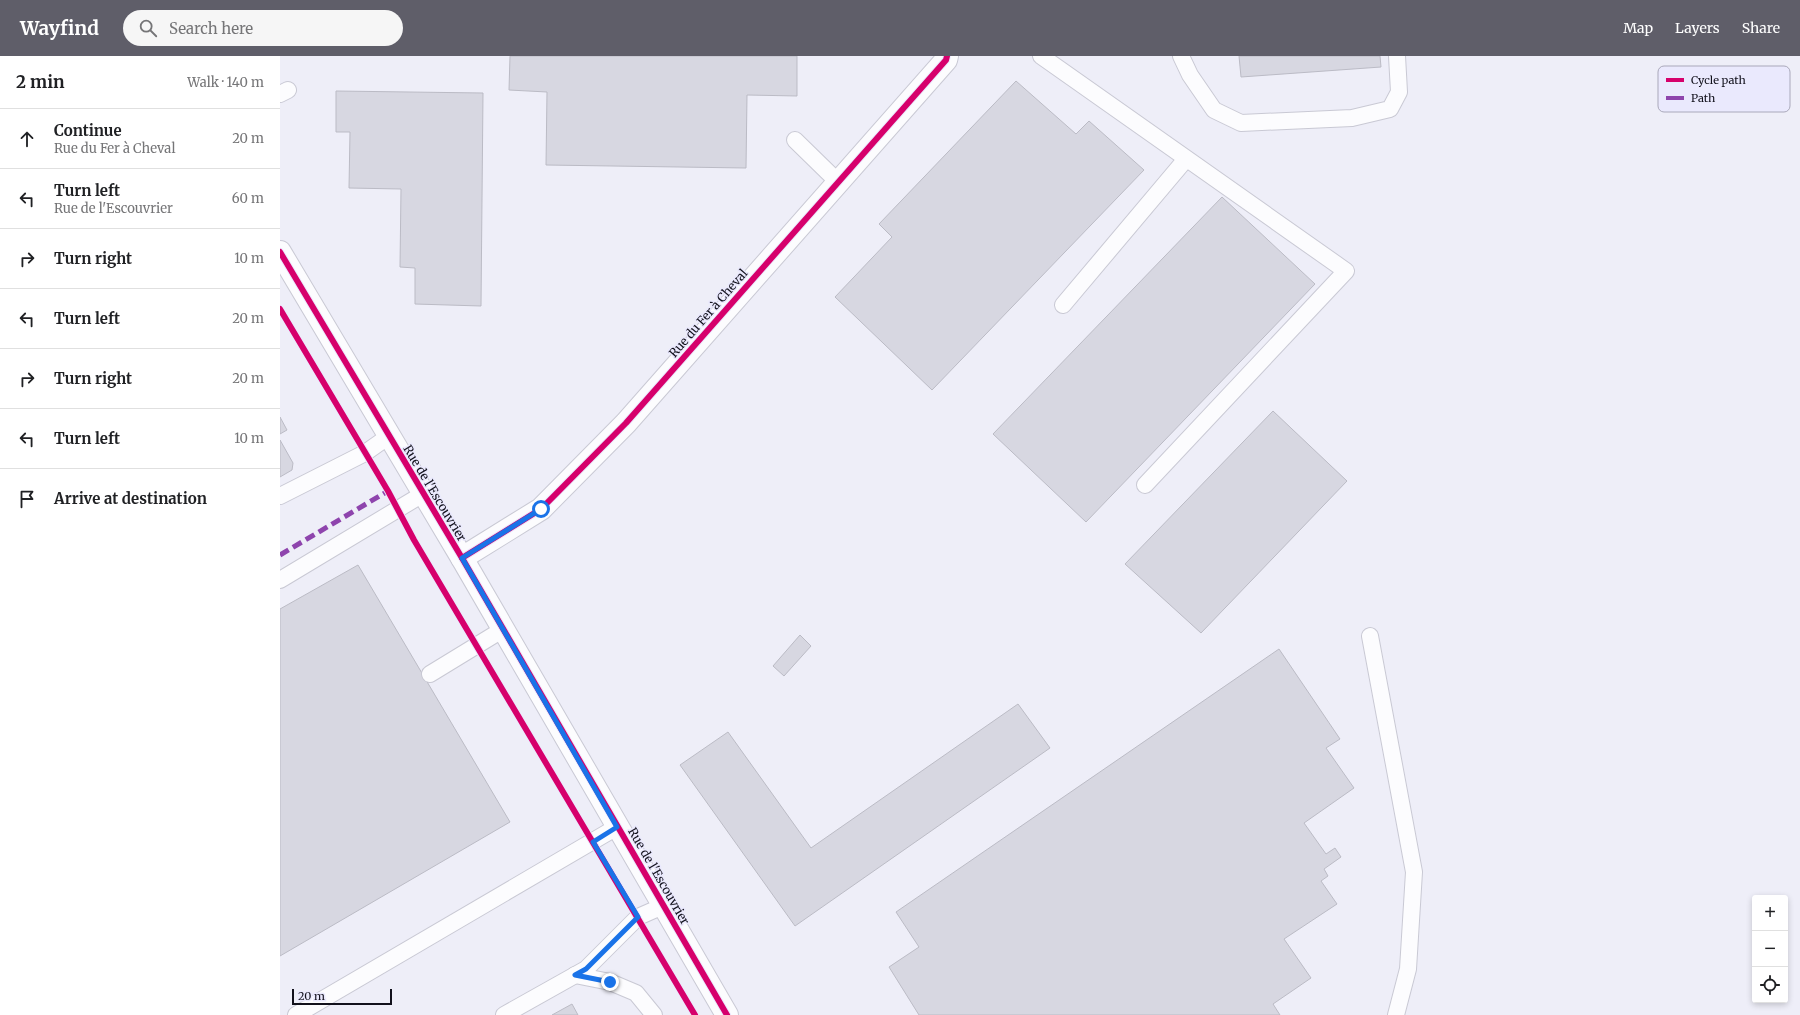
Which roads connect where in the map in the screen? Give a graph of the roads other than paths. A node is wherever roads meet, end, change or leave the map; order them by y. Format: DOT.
graph roads {
  1 [pos="947,56"];
  2 [pos="1041,56"];
  3 [pos="1181,56"];
  4 [pos="1397,56"];
  5 [pos="795,140"];
  6 [pos="1186,159"];
  7 [pos="838,182"];
  8 [pos="280,252"];
  9 [pos="1062,305"];
  10 [pos="389,436"];
  11 [pos="1145,485"];
  12 [pos="423,494"];
  13 [pos="280,496"];
  14 [pos="462,558"];
  15 [pos="280,580"];
  16 [pos="502,630"];
  17 [pos="1370,636"];
  18 [pos="430,674"];
  19 [pos="617,827"];
  20 [pos="663,906"];
  21 [pos="575,975"];
  22 [pos="296,1015"];
  23 [pos="504,1015"];
  24 [pos="654,1015"];
  25 [pos="727,1015"];
  26 [pos="1396,1015"];
  1 -- 7 [label="street, Rue du Fer à Cheval"];
  2 -- 6 [label="lane"];
  3 -- 4 [label="lane"];
  5 -- 7 [label="lane"];
  6 -- 9 [label="lane"];
  6 -- 11 [label="lane"];
  7 -- 14 [label="street, Rue du Fer à Cheval"];
  8 -- 10 [label="street, Rue de l'Escouvrier"];
  10 -- 12 [label="street, Rue de l'Escouvrier"];
  10 -- 13 [label="lane"];
  12 -- 14 [label="street, Rue de l'Escouvrier"];
  12 -- 15 [label="lane"];
  14 -- 16 [label="street, Rue de l'Escouvrier"];
  16 -- 18 [label="lane"];
  16 -- 19 [label="street, Rue de l'Escouvrier"];
  17 -- 26 [label="lane"];
  19 -- 20 [label="street, Rue de l'Escouvrier"];
  19 -- 22 [label="lane"];
  20 -- 21 [label="lane"];
  20 -- 25 [label="street, Rue de l'Escouvrier"];
  21 -- 23 [label="lane"];
  21 -- 24 [label="lane"];
}
